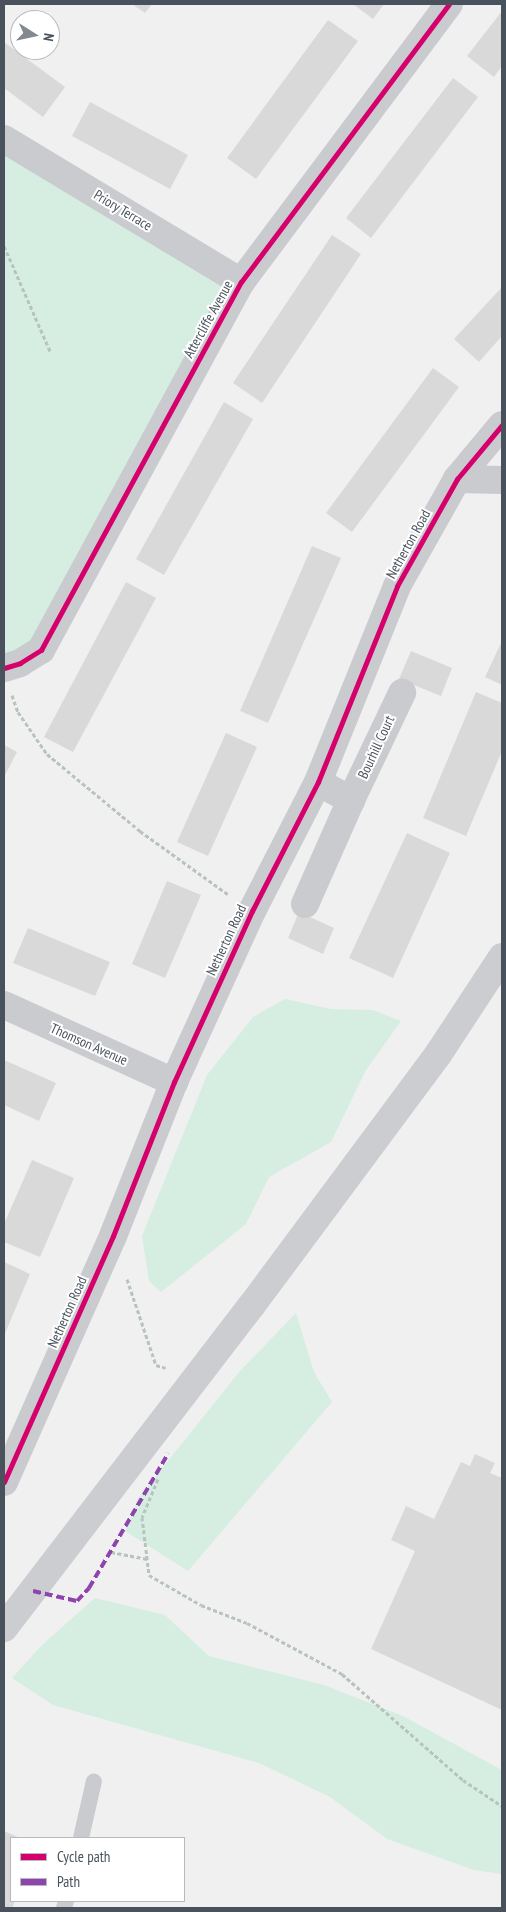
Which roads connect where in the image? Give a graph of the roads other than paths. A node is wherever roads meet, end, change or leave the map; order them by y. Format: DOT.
graph roads {
  1 [pos="449,4"];
  2 [pos="4,139"];
  3 [pos="241,282"];
  4 [pos="502,425"];
  5 [pos="457,479"];
  6 [pos="502,480"];
  7 [pos="11,674"];
  8 [pos="402,693"];
  9 [pos="318,782"];
  10 [pos="351,800"];
  11 [pos="305,904"];
  12 [pos="502,958"];
  13 [pos="4,1005"];
  14 [pos="174,1082"];
  15 [pos="4,1482"];
  16 [pos="4,1628"];
  17 [pos="94,1781"];
  18 [pos="81,1837"];
  1 -- 3 [label="street, Attercliffe Avenue"];
  2 -- 3 [label="street, Priory Terrace"];
  3 -- 7 [label="street, Attercliffe Avenue"];
  4 -- 5 [label="street, Netherton Road"];
  5 -- 6 [label="street"];
  5 -- 9 [label="street, Netherton Road"];
  8 -- 10 [label="street, Bourhill Court"];
  9 -- 10 [label="street"];
  9 -- 14 [label="street, Netherton Road"];
  10 -- 11 [label="street, Bourhill Court"];
  12 -- 16 [label="main road"];
  13 -- 14 [label="street, Thomson Avenue"];
  14 -- 15 [label="street, Netherton Road"];
  17 -- 18 [label="lane"];
}
